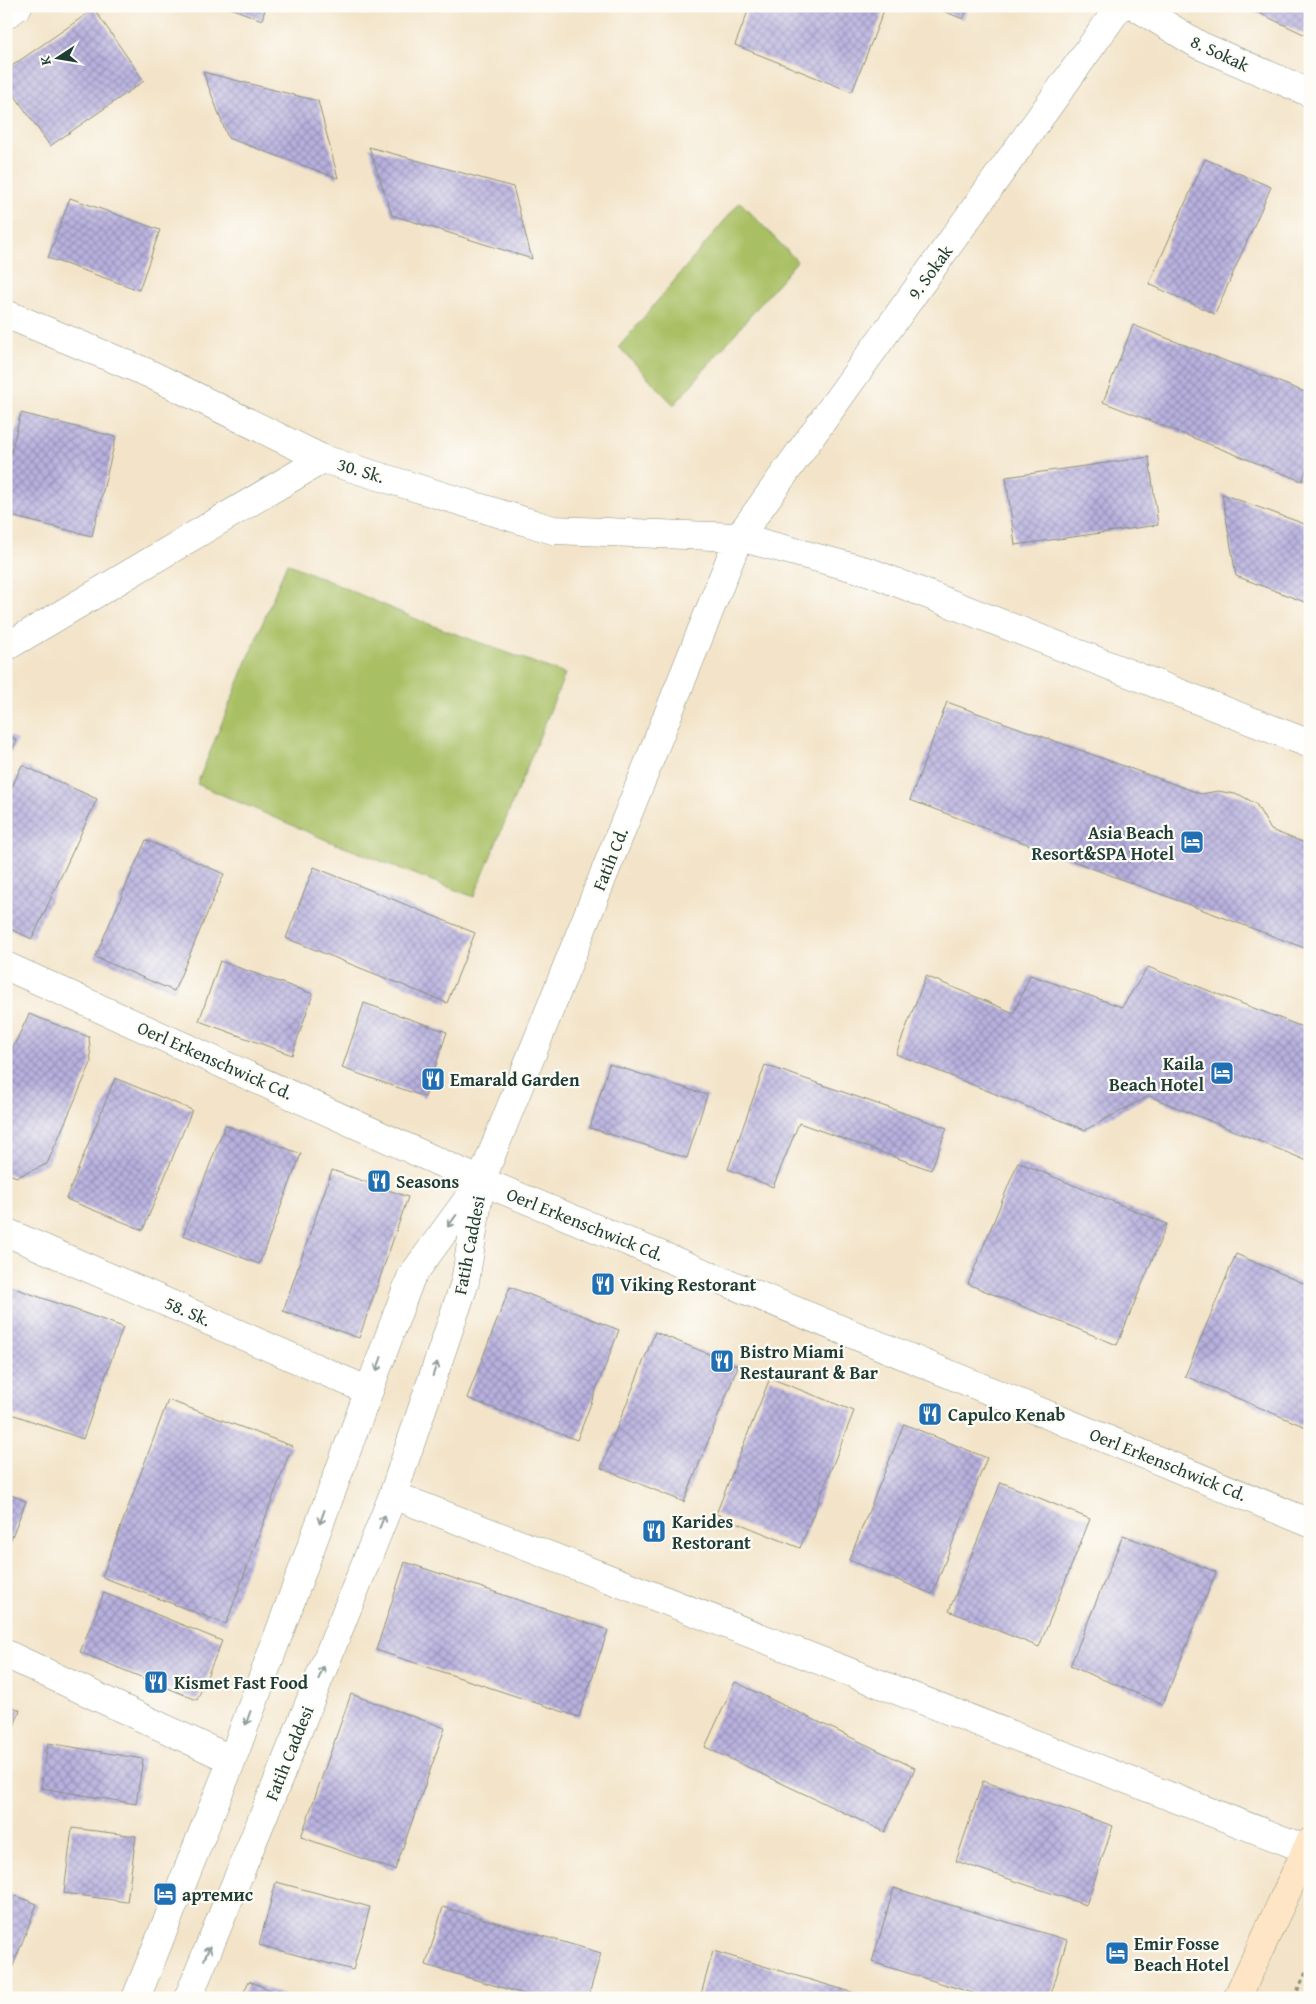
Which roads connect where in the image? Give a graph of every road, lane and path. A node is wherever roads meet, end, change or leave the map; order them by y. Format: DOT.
graph roads {
  1 [pos="18,6"];
  2 [pos="1120,6"];
  3 [pos="1135,6"];
  4 [pos="6,15"];
  5 [pos="1310,93"];
  6 [pos="6,314"];
  7 [pos="323,459"];
  8 [pos="739,537"];
  9 [pos="6,647"];
  10 [pos="1310,744"];
  11 [pos="6,966"];
  12 [pos="481,1181"];
  13 [pos="6,1232"];
  14 [pos="369,1391"];
  15 [pos="393,1495"];
  16 [pos="1310,1523"];
  17 [pos="6,1654"];
  18 [pos="232,1760"];
  19 [pos="1308,1845"];
  20 [pos="1310,1964"];
  21 [pos="1310,1990"];
  22 [pos="136,1998"];
  23 [pos="188,1998"];
  24 [pos="1237,1998"];
  25 [pos="1294,1998"];
  26 [pos="1306,1998"];
  1 -- 4 [label="street"];
  2 -- 8 [label="street, 9. Sokak"];
  3 -- 5 [label="street, 8. Sokak"];
  6 -- 7 [label="street, 30. Sk."];
  7 -- 8 [label="street, 30. Sk."];
  7 -- 9 [label="street"];
  8 -- 10 [label="street, 30. Sk."];
  8 -- 12 [label="street, Fatih Cd."];
  11 -- 12 [label="street, Oerl Erkenschwick Cd."];
  12 -- 14 [label="street, Fatih Caddesi, one-way"];
  15 -- 12 [label="street, Fatih Caddesi, one-way"];
  12 -- 16 [label="street, Oerl Erkenschwick Cd."];
  13 -- 14 [label="street, 58. Sk."];
  14 -- 18 [label="street, Fatih Caddesi, one-way"];
  15 -- 19 [label="street"];
  23 -- 15 [label="street, Fatih Caddesi, one-way"];
  17 -- 18 [label="street"];
  18 -- 22 [label="street, Fatih Caddesi"];
  19 -- 24 [label="main road"];
  20 -- 25 [label="path"];
  21 -- 26 [label="path"];
}
